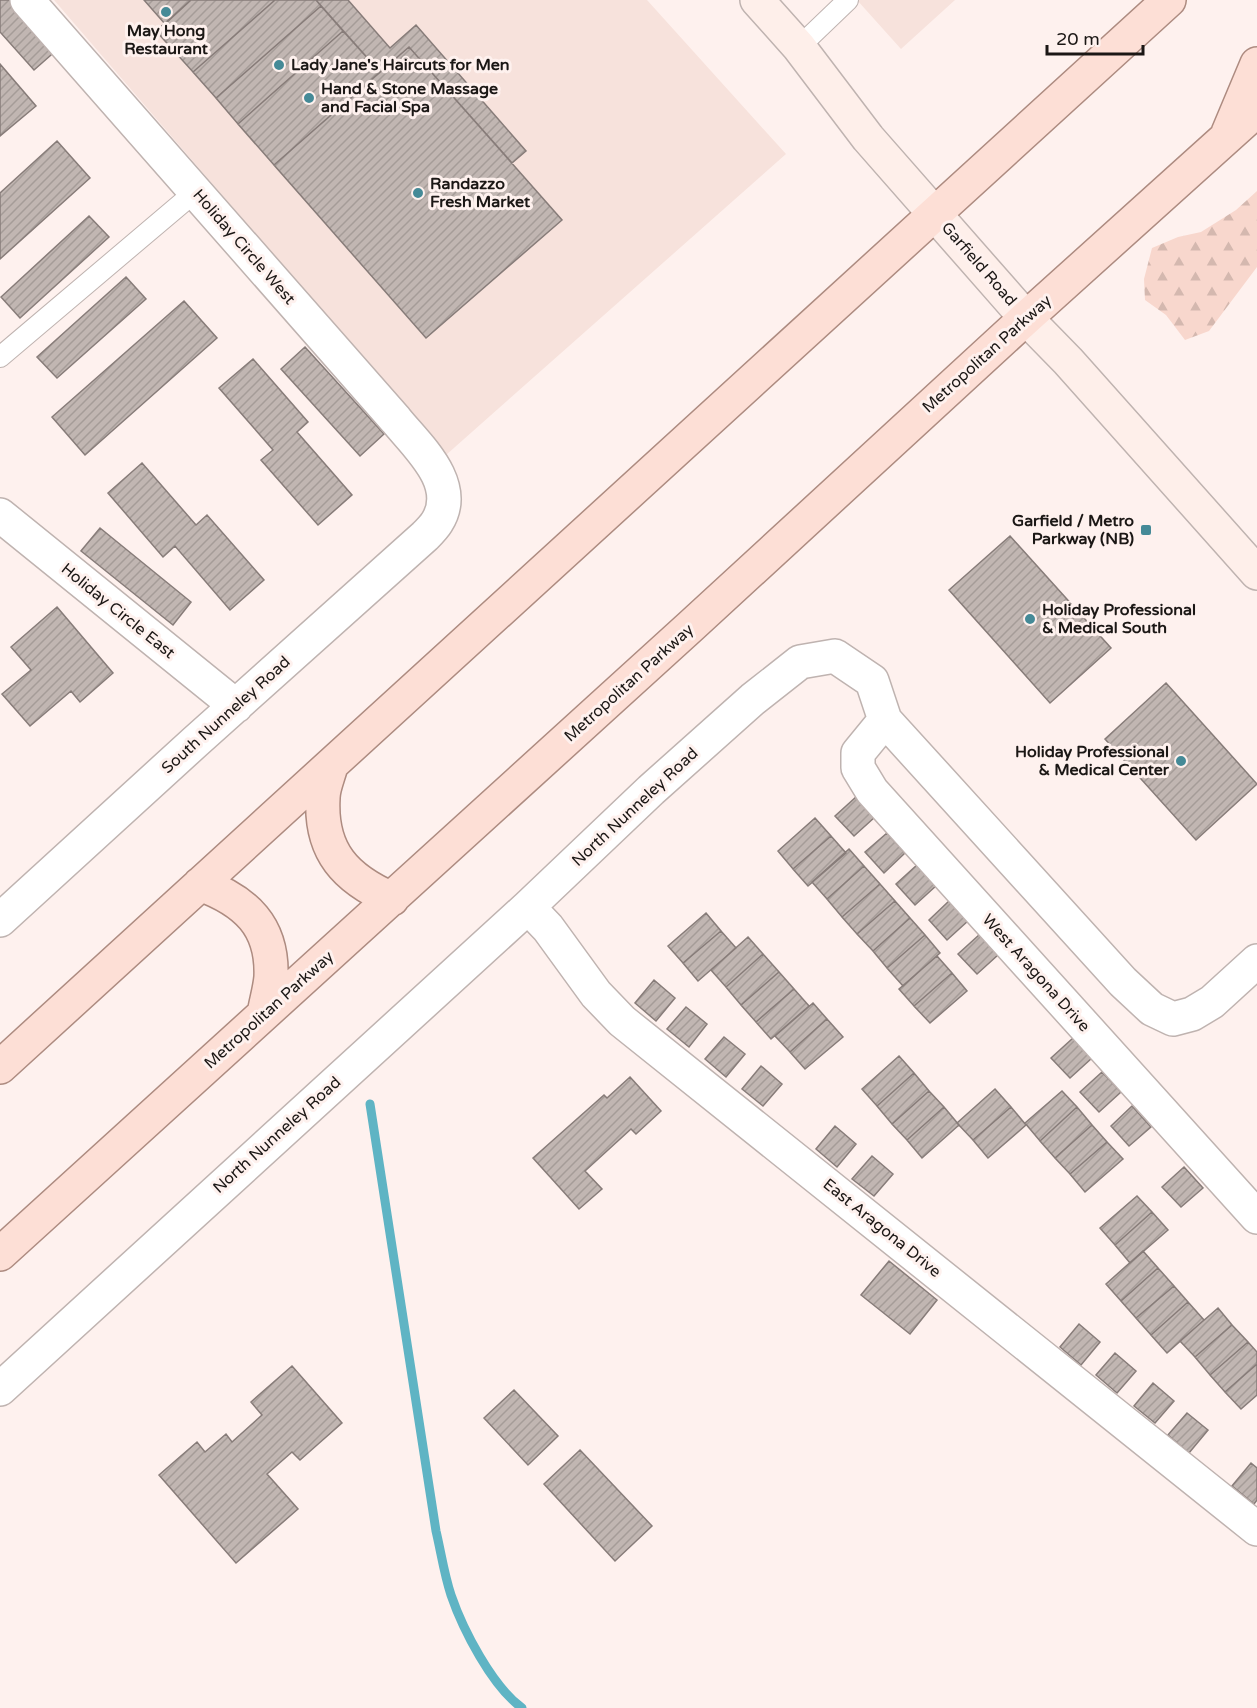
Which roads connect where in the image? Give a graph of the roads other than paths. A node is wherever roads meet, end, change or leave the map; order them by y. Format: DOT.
graph roads {
  1 [pos="27,0"];
  2 [pos="757,0"];
  3 [pos="848,0"];
  4 [pos="1169,0"];
  5 [pos="799,47"];
  6 [pos="1257,64"];
  7 [pos="1257,110"];
  8 [pos="1225,140"];
  9 [pos="195,192"];
  10 [pos="935,213"];
  11 [pos="1026,318"];
  12 [pos="0,357"];
  13 [pos="443,504"];
  14 [pos="0,515"];
  15 [pos="1257,573"];
  16 [pos="236,706"];
  17 [pos="885,720"];
  18 [pos="331,766"];
  19 [pos="200,884"];
  20 [pos="392,899"];
  21 [pos="528,907"];
  22 [pos="0,920"];
  23 [pos="1257,961"];
  24 [pos="264,1014"];
  25 [pos="0,1066"];
  26 [pos="1257,1217"];
  27 [pos="0,1254"];
  28 [pos="0,1389"];
  29 [pos="1257,1529"];
  1 -- 9 [label="street, Holiday Circle West"];
  2 -- 5 [label="main road, Garfield Road"];
  3 -- 5 [label="lane"];
  4 -- 10 [label="main road"];
  5 -- 10 [label="main road, Garfield Road"];
  6 -- 8 [label="main road"];
  7 -- 8 [label="main road, Metropolitan Parkway"];
  8 -- 11 [label="main road, Metropolitan Parkway"];
  9 -- 12 [label="lane"];
  9 -- 13 [label="street, Holiday Circle West"];
  10 -- 11 [label="main road, Garfield Road"];
  10 -- 18 [label="main road"];
  11 -- 15 [label="main road, Garfield Road"];
  11 -- 20 [label="main road, Metropolitan Parkway"];
  13 -- 16 [label="street, South Nunneley Road"];
  14 -- 16 [label="street, Holiday Circle East"];
  16 -- 22 [label="street, South Nunneley Road"];
  17 -- 21 [label="street, North Nunneley Road"];
  17 -- 23 [label="street, North Nunneley Road"];
  17 -- 26 [label="street, West Aragona Drive"];
  18 -- 19 [label="main road"];
  18 -- 20 [label="main road"];
  19 -- 24 [label="main road"];
  19 -- 25 [label="main road"];
  20 -- 24 [label="main road, Metropolitan Parkway"];
  21 -- 28 [label="street, North Nunneley Road"];
  21 -- 29 [label="street, East Aragona Drive"];
  24 -- 27 [label="main road, Metropolitan Parkway"];
}
